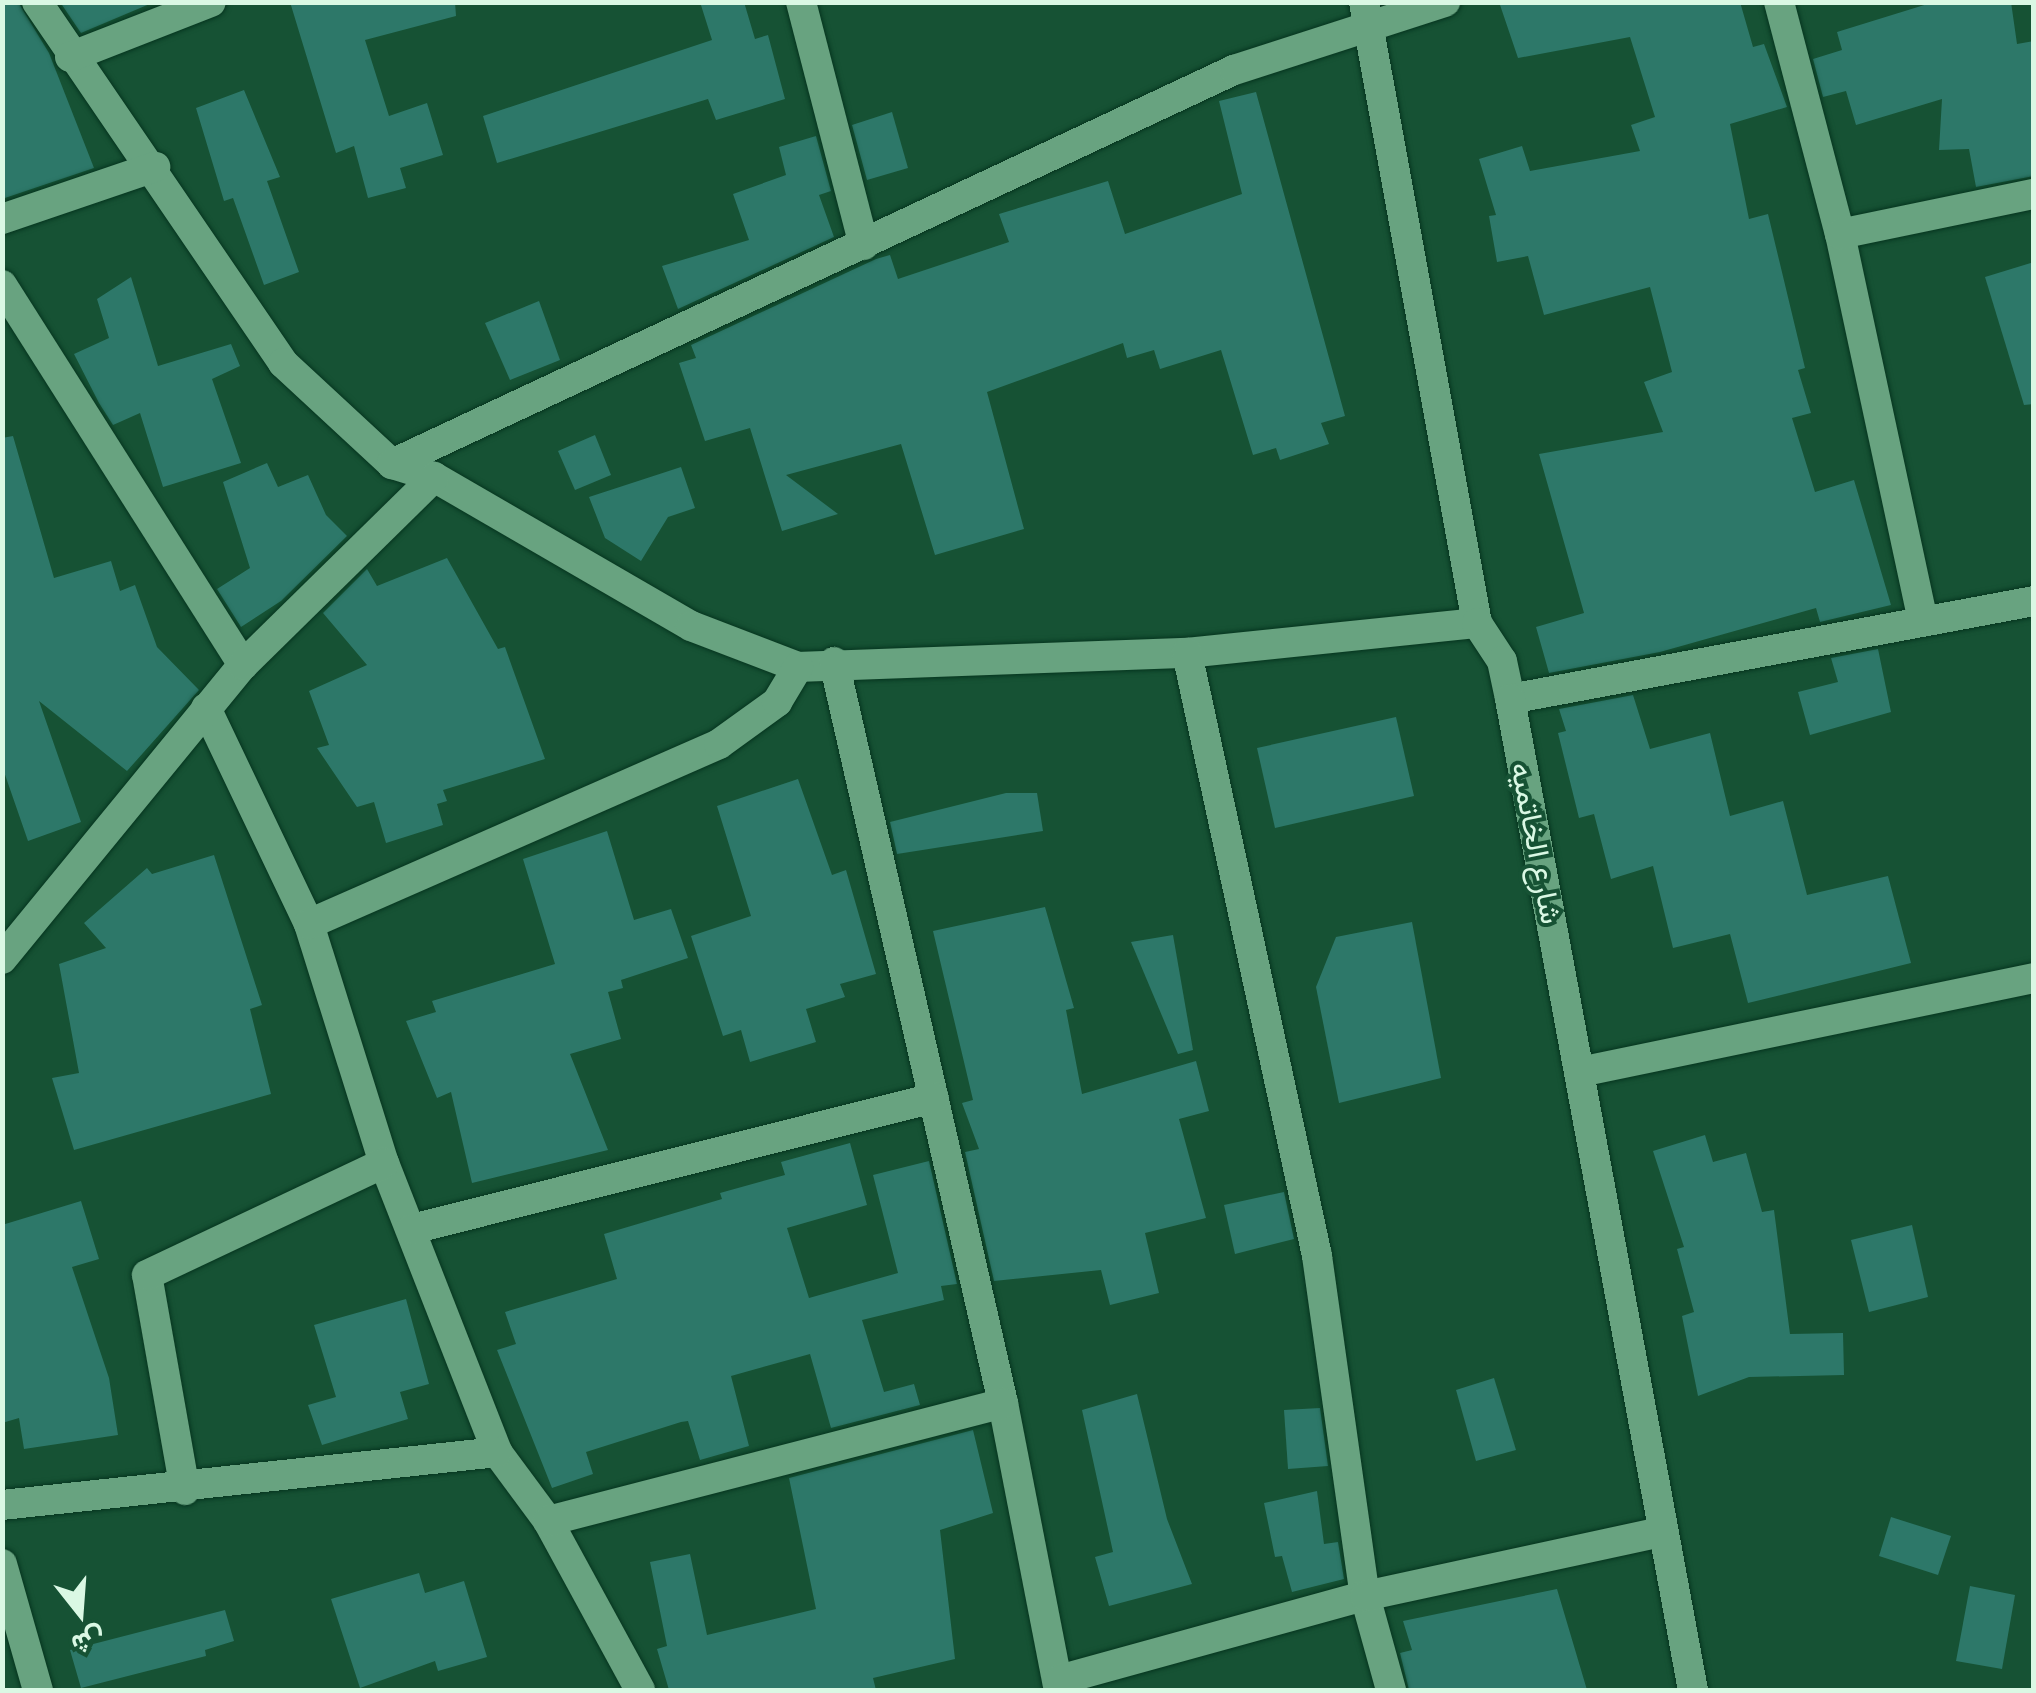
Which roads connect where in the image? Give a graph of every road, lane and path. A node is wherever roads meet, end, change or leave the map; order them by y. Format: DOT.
graph roads {
  1 [pos="37,2"];
  2 [pos="211,2"];
  3 [pos="801,2"];
  4 [pos="1445,2"];
  5 [pos="1779,2"];
  6 [pos="1366,16"];
  7 [pos="70,56"];
  8 [pos="155,167"];
  9 [pos="2034,194"];
  10 [pos="2,219"];
  11 [pos="1840,234"];
  12 [pos="864,245"];
  13 [pos="2,285"];
  14 [pos="392,464"];
  15 [pos="434,477"];
  16 [pos="2034,601"];
  17 [pos="1922,617"];
  18 [pos="1477,622"];
  19 [pos="1187,653"];
  20 [pos="834,662"];
  21 [pos="242,665"];
  22 [pos="798,667"];
  23 [pos="1510,698"];
  24 [pos="206,708"];
  25 [pos="310,924"];
  26 [pos="2,960"];
  27 [pos="2034,978"];
  28 [pos="1580,1072"];
  29 [pos="934,1098"];
  30 [pos="384,1163"];
  31 [pos="412,1229"];
  32 [pos="1003,1403"];
  33 [pos="497,1452"];
  34 [pos="186,1490"];
  35 [pos="2,1505"];
  36 [pos="548,1521"];
  37 [pos="1660,1532"];
  38 [pos="2,1564"];
  39 [pos="1365,1596"];
  40 [pos="1059,1685"];
  41 [pos="38,1690"];
  42 [pos="640,1690"];
  43 [pos="1391,1690"];
  44 [pos="1693,1690"];
  1 -- 7 [label="street"];
  2 -- 7 [label="street"];
  3 -- 12 [label="street"];
  4 -- 6 [label="street"];
  5 -- 11 [label="street"];
  6 -- 12 [label="street"];
  6 -- 18 [label="street, شارع الخاتميه"];
  7 -- 8 [label="street"];
  8 -- 10 [label="street"];
  8 -- 14 [label="street"];
  9 -- 11 [label="street"];
  11 -- 17 [label="street"];
  12 -- 14 [label="street"];
  13 -- 21 [label="street"];
  14 -- 15 [label="street"];
  15 -- 21 [label="street"];
  15 -- 22 [label="street"];
  16 -- 17 [label="street"];
  17 -- 23 [label="street"];
  18 -- 19 [label="street"];
  18 -- 23 [label="street, شارع الخاتميه"];
  19 -- 20 [label="street"];
  19 -- 39 [label="street"];
  20 -- 22 [label="street"];
  20 -- 29 [label="street"];
  21 -- 24 [label="street"];
  22 -- 25 [label="street"];
  23 -- 28 [label="street, شارع الخاتميه"];
  24 -- 25 [label="street"];
  24 -- 26 [label="street"];
  25 -- 30 [label="street"];
  27 -- 28 [label="street"];
  28 -- 37 [label="street, شارع الخاتميه"];
  29 -- 31 [label="street"];
  29 -- 32 [label="street"];
  30 -- 31 [label="street"];
  30 -- 34 [label="street"];
  31 -- 33 [label="street"];
  32 -- 36 [label="street"];
  32 -- 40 [label="street"];
  33 -- 34 [label="street"];
  33 -- 36 [label="street"];
  34 -- 35 [label="street"];
  36 -- 42 [label="street"];
  37 -- 39 [label="street"];
  37 -- 44 [label="street, شارع الخاتميه"];
  38 -- 41 [label="street"];
  39 -- 40 [label="street"];
  39 -- 43 [label="street"];
}
